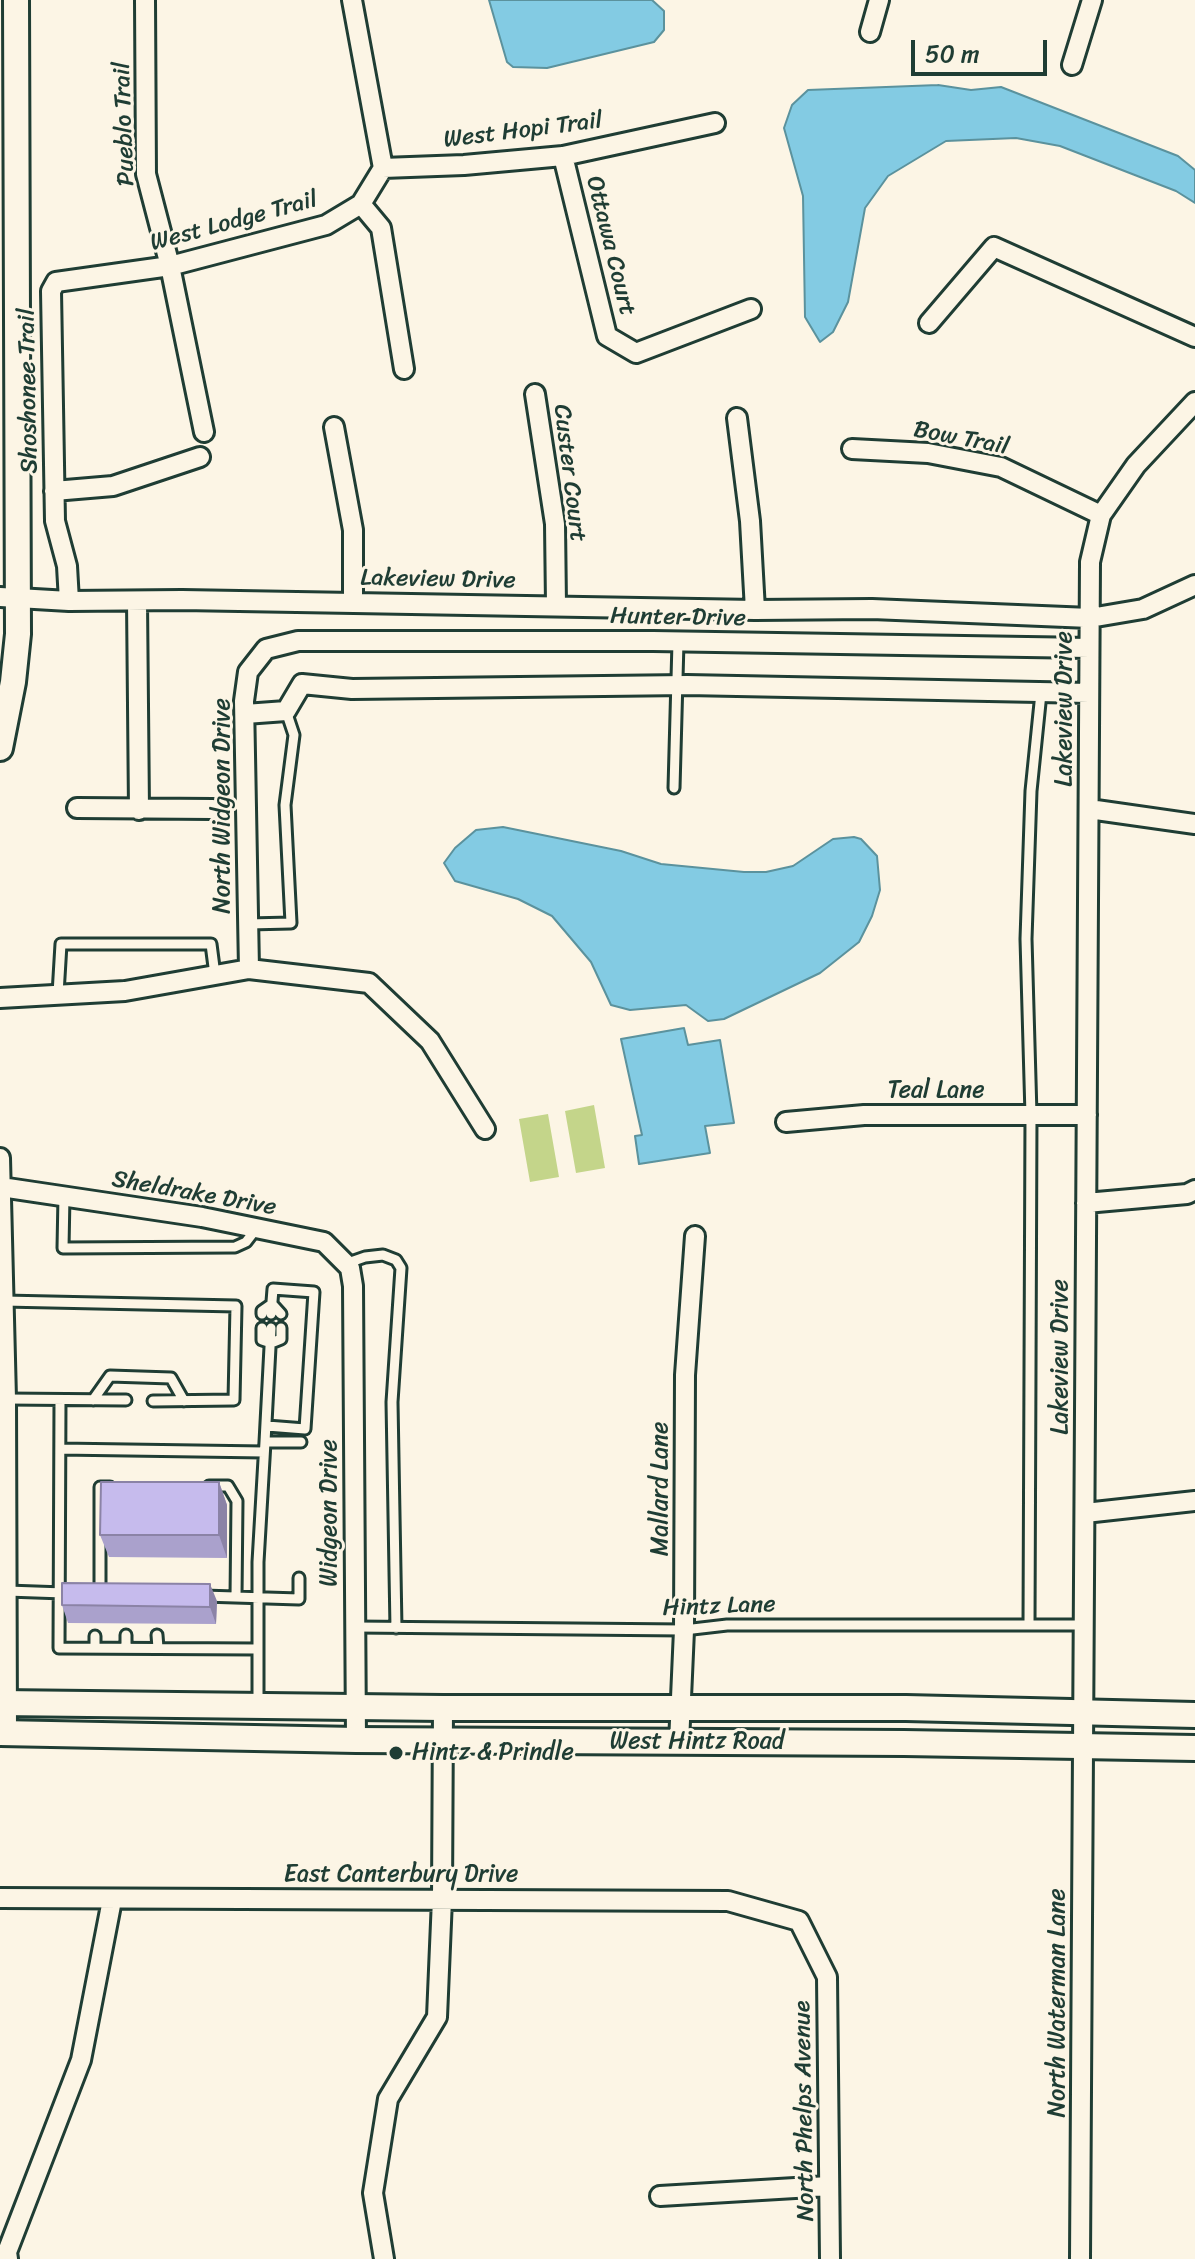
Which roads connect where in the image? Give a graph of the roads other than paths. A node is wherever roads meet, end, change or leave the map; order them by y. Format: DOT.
graph roads {
  1 [pos="16,0"];
  2 [pos="145,0"];
  3 [pos="352,0"];
  4 [pos="879,0"];
  5 [pos="1092,0"];
  6 [pos="870,32"];
  7 [pos="1072,65"];
  8 [pos="8,99"];
  9 [pos="715,123"];
  10 [pos="563,156"];
  11 [pos="383,168"];
  12 [pos="361,204"];
  13 [pos="170,266"];
  14 [pos="51,291"];
  15 [pos="751,309"];
  16 [pos="929,323"];
  17 [pos="1195,337"];
  18 [pos="9,359"];
  19 [pos="404,369"];
  20 [pos="535,394"];
  21 [pos="1195,402"];
  22 [pos="737,418"];
  23 [pos="334,427"];
  24 [pos="204,432"];
  25 [pos="852,449"];
  26 [pos="200,457"];
  27 [pos="54,491"];
  28 [pos="1101,515"];
  29 [pos="1195,585"];
  30 [pos="9,597"];
  31 [pos="69,601"];
  32 [pos="137,601"];
  33 [pos="353,603"];
  34 [pos="556,605"];
  35 [pos="755,610"];
  36 [pos="1090,618"];
  37 [pos="678,642"];
  38 [pos="1089,648"];
  39 [pos="266,649"];
  40 [pos="677,685"];
  41 [pos="1041,693"];
  42 [pos="1089,693"];
  43 [pos="286,711"];
  44 [pos="245,714"];
  45 [pos="0,748"];
  46 [pos="674,788"];
  47 [pos="77,808"];
  48 [pos="213,809"];
  49 [pos="1089,809"];
  50 [pos="139,810"];
  51 [pos="1195,824"];
  52 [pos="248,924"];
  53 [pos="249,969"];
  54 [pos="215,975"];
  55 [pos="58,994"];
  56 [pos="0,998"];
  57 [pos="1031,1115"];
  58 [pos="1087,1115"];
  59 [pos="786,1122"];
  60 [pos="485,1129"];
  61 [pos="0,1158"];
  62 [pos="1,1187"];
  63 [pos="1195,1190"];
  64 [pos="64,1196"];
  65 [pos="1086,1203"];
  66 [pos="256,1228"];
  67 [pos="695,1236"];
  68 [pos="345,1264"];
  69 [pos="4,1301"];
  70 [pos="272,1312"];
  71 [pos="271,1343"];
  72 [pos="3,1399"];
  73 [pos="60,1400"];
  74 [pos="93,1400"];
  75 [pos="126,1400"];
  76 [pos="153,1401"];
  77 [pos="184,1401"];
  78 [pos="267,1426"];
  79 [pos="305,1429"];
  80 [pos="264,1447"];
  81 [pos="60,1449"];
  82 [pos="200,1486"];
  83 [pos="115,1487"];
  84 [pos="1195,1501"];
  85 [pos="1085,1513"];
  86 [pos="299,1578"];
  87 [pos="7,1591"];
  88 [pos="58,1592"];
  89 [pos="71,1593"];
  90 [pos="83,1593"];
  91 [pos="97,1593"];
  92 [pos="113,1594"];
  93 [pos="190,1595"];
  94 [pos="236,1597"];
  95 [pos="258,1598"];
  96 [pos="95,1608"];
  97 [pos="1029,1625"];
  98 [pos="1084,1625"];
  99 [pos="355,1627"];
  100 [pos="396,1628"];
  101 [pos="684,1630"];
  102 [pos="126,1635"];
  103 [pos="157,1635"];
  104 [pos="95,1636"];
  105 [pos="190,1636"];
  106 [pos="95,1648"];
  107 [pos="126,1648"];
  108 [pos="158,1648"];
  109 [pos="190,1649"];
  110 [pos="257,1649"];
  111 [pos="4,1704"];
  112 [pos="258,1706"];
  113 [pos="356,1707"];
  114 [pos="443,1708"];
  115 [pos="681,1708"];
  116 [pos="1083,1713"];
  117 [pos="1195,1715"];
  118 [pos="3,1733"];
  119 [pos="356,1740"];
  120 [pos="442,1740"];
  121 [pos="679,1743"];
  122 [pos="1083,1747"];
  123 [pos="1195,1748"];
  124 [pos="0,1898"];
  125 [pos="442,1899"];
  126 [pos="112,1900"];
  127 [pos="799,1921"];
  128 [pos="829,2186"];
  129 [pos="660,2196"];
  130 [pos="8,2259"];
  131 [pos="384,2259"];
  132 [pos="830,2259"];
  133 [pos="1080,2259"];
  1 -- 8 [label="main road"];
  2 -- 13 [label="street, Pueblo Trail"];
  3 -- 11 [label="street"];
  4 -- 6 [label="street"];
  5 -- 7 [label="street"];
  8 -- 18 [label="main road"];
  9 -- 10 [label="street, West Hopi Trail"];
  10 -- 11 [label="street, West Hopi Trail"];
  10 -- 15 [label="street, Ottawa Court"];
  11 -- 12 [label="street, West Lodge Trail"];
  12 -- 13 [label="street, West Lodge Trail"];
  12 -- 19 [label="street"];
  13 -- 14 [label="street, West Lodge Trail"];
  13 -- 24 [label="street, Pueblo Trail"];
  14 -- 27 [label="street, Shoshonee Trail"];
  16 -- 17 [label="street"];
  18 -- 30 [label="main road"];
  20 -- 34 [label="street, Custer Court"];
  21 -- 28 [label="street"];
  22 -- 35 [label="street"];
  23 -- 33 [label="street"];
  25 -- 28 [label="street, Bow Trail"];
  26 -- 27 [label="street, Shoshonee Trail"];
  27 -- 31 [label="street, Shoshonee Trail"];
  28 -- 36 [label="street"];
  29 -- 36 [label="street"];
  30 -- 31 [label="street, Lakeview Drive"];
  30 -- 45 [label="main road"];
  31 -- 32 [label="street, Lakeview Drive"];
  32 -- 33 [label="street, Lakeview Drive"];
  32 -- 50 [label="street"];
  33 -- 34 [label="street, Lakeview Drive"];
  34 -- 35 [label="street, Lakeview Drive"];
  35 -- 36 [label="street, Lakeview Drive"];
  36 -- 38 [label="street, Lakeview Drive"];
  37 -- 38 [label="street, Hunter Drive"];
  37 -- 39 [label="street, Hunter Drive"];
  37 -- 40 [label="lane"];
  38 -- 42 [label="street, Lakeview Drive"];
  39 -- 44 [label="street, North Widgeon Drive"];
  40 -- 41 [label="street"];
  40 -- 43 [label="street"];
  40 -- 46 [label="lane"];
  41 -- 42 [label="street"];
  41 -- 57 [label="lane"];
  42 -- 49 [label="street, Lakeview Drive"];
  43 -- 44 [label="street"];
  43 -- 52 [label="lane"];
  44 -- 52 [label="street, North Widgeon Drive"];
  47 -- 50 [label="street"];
  48 -- 50 [label="street"];
  49 -- 51 [label="street"];
  49 -- 58 [label="street, Lakeview Drive"];
  52 -- 53 [label="street, North Widgeon Drive"];
  53 -- 54 [label="street"];
  53 -- 60 [label="street"];
  54 -- 55 [label="street"];
  54 -- 55 [label="lane"];
  55 -- 56 [label="street"];
  57 -- 58 [label="street, Teal Lane"];
  57 -- 59 [label="street, Teal Lane"];
  57 -- 97 [label="lane"];
  58 -- 65 [label="street, Lakeview Drive"];
  61 -- 62 [label="street"];
  62 -- 64 [label="street, Sheldrake Drive"];
  62 -- 69 [label="street"];
  63 -- 65 [label="street"];
  64 -- 66 [label="street, Sheldrake Drive"];
  64 -- 66 [label="lane"];
  65 -- 85 [label="street, Lakeview Drive"];
  66 -- 68 [label="street, Sheldrake Drive"];
  67 -- 101 [label="street, Mallard Lane"];
  68 -- 99 [label="street, Widgeon Drive"];
  68 -- 100 [label="lane"];
  69 -- 72 [label="street"];
  69 -- 77 [label="lane"];
  70 -- 79 [label="lane"];
  71 -- 71 [label="lane"];
  71 -- 78 [label="lane"];
  72 -- 73 [label="lane"];
  72 -- 87 [label="street"];
  73 -- 74 [label="lane"];
  73 -- 81 [label="lane"];
  74 -- 75 [label="lane"];
  74 -- 77 [label="lane"];
  76 -- 77 [label="lane"];
  78 -- 79 [label="lane"];
  78 -- 80 [label="lane"];
  79 -- 80 [label="lane"];
  80 -- 81 [label="lane"];
  80 -- 95 [label="lane"];
  81 -- 88 [label="lane"];
  82 -- 94 [label="lane"];
  83 -- 91 [label="lane"];
  84 -- 85 [label="street"];
  85 -- 98 [label="street, Lakeview Drive"];
  86 -- 95 [label="lane"];
  87 -- 88 [label="lane"];
  87 -- 111 [label="street"];
  88 -- 89 [label="lane"];
  88 -- 106 [label="lane"];
  90 -- 91 [label="lane"];
  91 -- 92 [label="lane"];
  91 -- 96 [label="lane"];
  93 -- 94 [label="lane"];
  94 -- 95 [label="lane"];
  95 -- 110 [label="lane"];
  97 -- 98 [label="lane, Hintz Lane"];
  97 -- 101 [label="lane, Hintz Lane"];
  98 -- 116 [label="street, Lakeview Drive"];
  99 -- 100 [label="lane, Hintz Lane"];
  99 -- 113 [label="street, Widgeon Drive"];
  100 -- 101 [label="lane, Hintz Lane"];
  101 -- 115 [label="street, Mallard Lane"];
  102 -- 107 [label="lane"];
  103 -- 108 [label="lane"];
  104 -- 106 [label="lane"];
  105 -- 109 [label="lane"];
  106 -- 107 [label="lane"];
  107 -- 108 [label="lane"];
  108 -- 109 [label="lane"];
  109 -- 110 [label="lane"];
  110 -- 112 [label="lane"];
  111 -- 112 [label="main road, West Hintz Road"];
  111 -- 118 [label="street"];
  112 -- 113 [label="main road, West Hintz Road"];
  113 -- 114 [label="main road, West Hintz Road"];
  113 -- 119 [label="street, Widgeon Drive"];
  114 -- 115 [label="main road, West Hintz Road"];
  114 -- 120 [label="street"];
  115 -- 116 [label="main road, West Hintz Road"];
  115 -- 121 [label="street, Mallard Lane"];
  116 -- 117 [label="main road, West Hintz Road"];
  116 -- 122 [label="street, Lakeview Drive"];
  118 -- 119 [label="main road, West Hintz Road"];
  119 -- 120 [label="main road, West Hintz Road"];
  120 -- 121 [label="main road, West Hintz Road"];
  120 -- 125 [label="street"];
  121 -- 122 [label="main road, West Hintz Road"];
  122 -- 123 [label="main road, West Hintz Road"];
  122 -- 133 [label="street, North Waterman Lane"];
  124 -- 126 [label="street, East Canterbury Drive"];
  125 -- 126 [label="street, East Canterbury Drive"];
  125 -- 127 [label="street, East Canterbury Drive"];
  125 -- 131 [label="street"];
  126 -- 130 [label="street"];
  127 -- 128 [label="street, North Phelps Avenue"];
  128 -- 129 [label="street"];
  128 -- 132 [label="street, North Phelps Avenue"];
}
